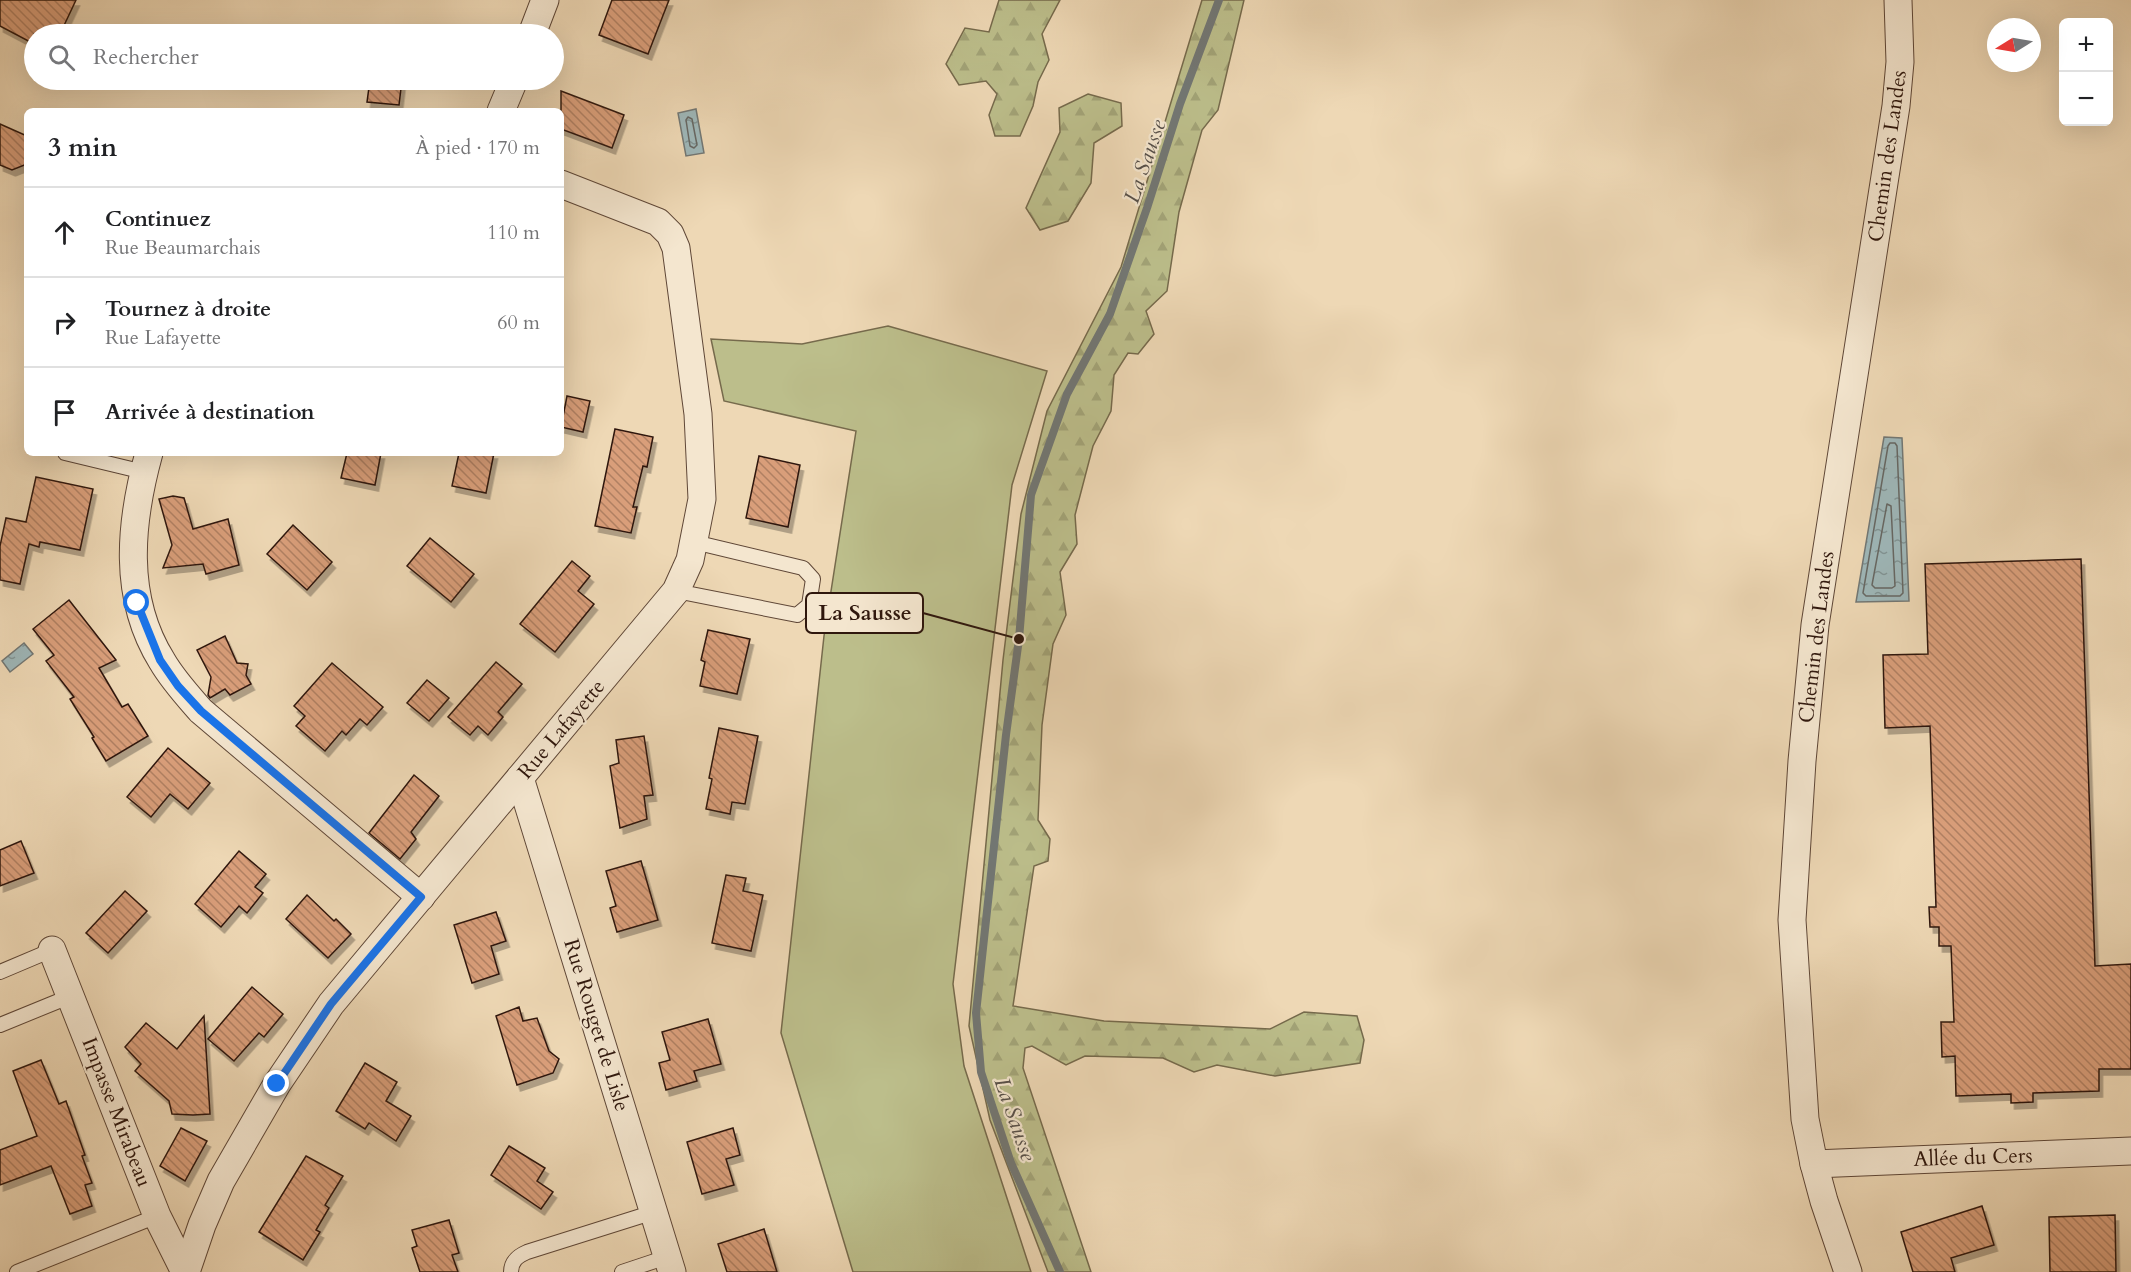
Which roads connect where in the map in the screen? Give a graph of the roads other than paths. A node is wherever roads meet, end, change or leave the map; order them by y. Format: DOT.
graph roads {
  1 [pos="545,0"];
  2 [pos="1898,0"];
  3 [pos="536,24"];
  4 [pos="510,90"];
  5 [pos="502,108"];
  6 [pos="564,185"];
  7 [pos="92,456"];
  8 [pos="146,462"];
  9 [pos="694,542"];
  10 [pos="676,591"];
  11 [pos="520,778"];
  12 [pos="421,897"];
  13 [pos="52,950"];
  14 [pos="0,972"];
  15 [pos="71,996"];
  16 [pos="0,1025"];
  17 [pos="2131,1151"];
  18 [pos="1814,1164"];
  19 [pos="654,1212"];
  20 [pos="157,1216"];
  21 [pos="670,1265"];
  22 [pos="17,1272"];
  23 [pos="186,1272"];
  24 [pos="511,1272"];
  25 [pos="622,1272"];
  26 [pos="1848,1272"];
  1 -- 3 [label="street"];
  2 -- 18 [label="street, Chemin des Landes"];
  4 -- 5 [label="street"];
  6 -- 9 [label="street, Rue Lafayette"];
  7 -- 8 [label="lane"];
  8 -- 12 [label="street"];
  9 -- 10 [label="street, Rue Lafayette"];
  9 -- 10 [label="lane"];
  10 -- 11 [label="street, Rue Lafayette"];
  11 -- 12 [label="street, Rue Lafayette"];
  11 -- 19 [label="street, Rue Rouget de Lisle"];
  12 -- 23 [label="street, Rue Lafayette"];
  13 -- 14 [label="lane"];
  13 -- 15 [label="street, Impasse Mirabeau"];
  15 -- 16 [label="lane"];
  15 -- 20 [label="street, Impasse Mirabeau"];
  17 -- 18 [label="street, Allée du Cers"];
  18 -- 26 [label="street, Chemin des Landes"];
  19 -- 21 [label="street, Rue Rouget de Lisle"];
  19 -- 24 [label="lane"];
  20 -- 22 [label="lane"];
  20 -- 23 [label="street, Impasse Mirabeau"];
  21 -- 25 [label="lane"];
}
